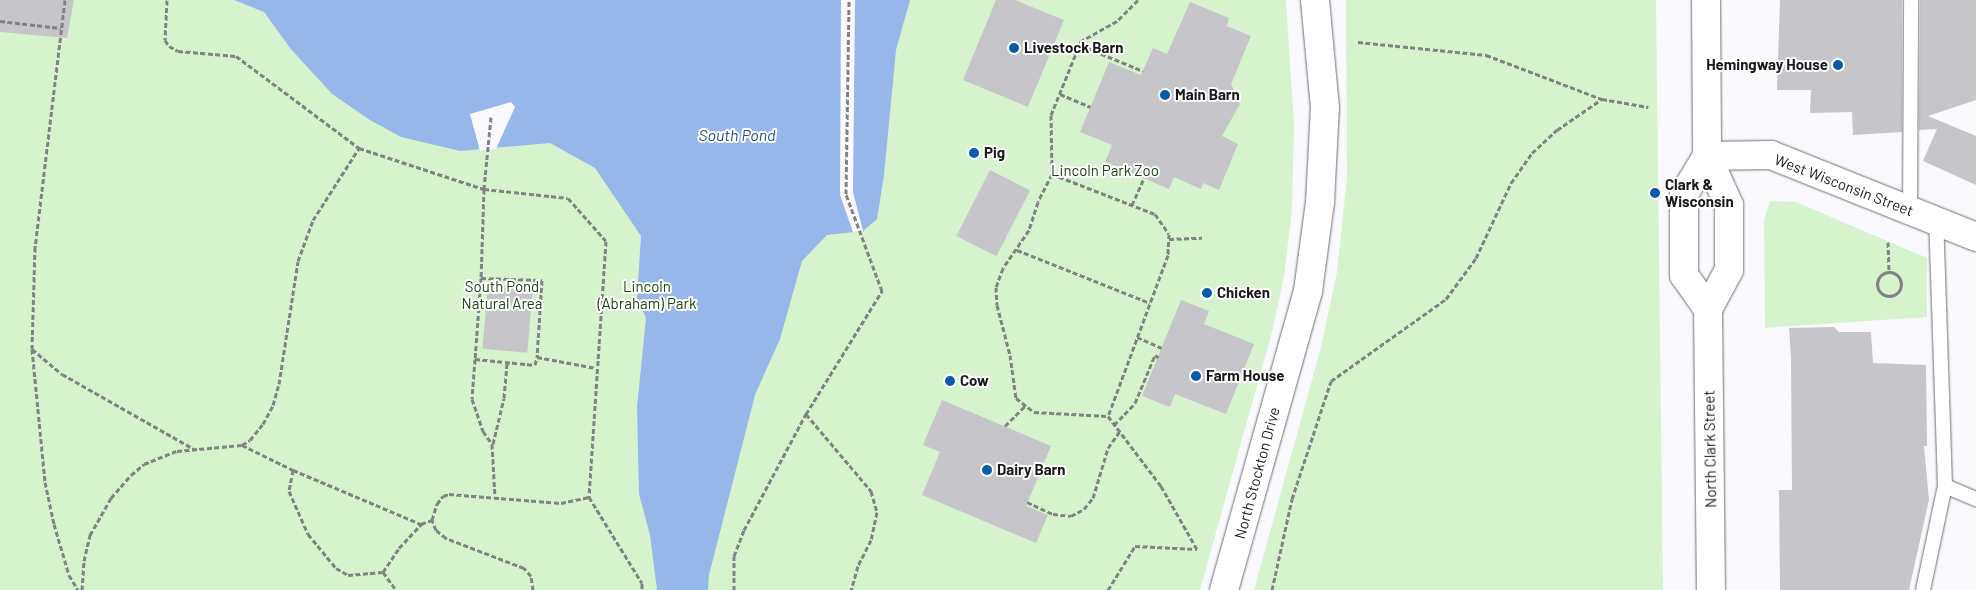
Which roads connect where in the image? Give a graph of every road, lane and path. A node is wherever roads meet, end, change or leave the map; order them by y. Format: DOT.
graph roads {
  1 [pos="64,0"];
  2 [pos="167,0"];
  3 [pos="849,0"];
  4 [pos="1138,0"];
  5 [pos="1316,0"];
  6 [pos="1706,0"];
  7 [pos="1911,0"];
  8 [pos="0,22"];
  9 [pos="60,28"];
  10 [pos="1358,42"];
  11 [pos="1080,45"];
  12 [pos="1143,71"];
  13 [pos="1060,94"];
  14 [pos="1602,99"];
  15 [pos="1090,107"];
  16 [pos="1648,107"];
  17 [pos="491,116"];
  18 [pos="359,148"];
  19 [pos="1707,156"];
  20 [pos="1052,174"];
  21 [pos="1144,178"];
  22 [pos="484,189"];
  23 [pos="1132,206"];
  24 [pos="1910,211"];
  25 [pos="1936,221"];
  26 [pos="1976,237"];
  27 [pos="1202,238"];
  28 [pos="1169,239"];
  29 [pos="1888,242"];
  30 [pos="1017,250"];
  31 [pos="1889,272"];
  32 [pos="481,278"];
  33 [pos="1150,303"];
  34 [pos="1708,309"];
  35 [pos="1136,337"];
  36 [pos="1162,348"];
  37 [pos="32,350"];
  38 [pos="537,357"];
  39 [pos="1158,357"];
  40 [pos="475,359"];
  41 [pos="507,363"];
  42 [pos="596,368"];
  43 [pos="1026,406"];
  44 [pos="806,414"];
  45 [pos="1108,416"];
  46 [pos="1114,425"];
  47 [pos="1006,426"];
  48 [pos="1120,431"];
  49 [pos="492,444"];
  50 [pos="242,445"];
  51 [pos="195,450"];
  52 [pos="293,470"];
  53 [pos="1944,486"];
  54 [pos="589,497"];
  55 [pos="494,498"];
  56 [pos="1976,499"];
  57 [pos="1027,502"];
  58 [pos="432,520"];
  59 [pos="421,524"];
  60 [pos="383,572"];
  61 [pos="80,590"];
  62 [pos="396,590"];
  63 [pos="533,590"];
  64 [pos="642,590"];
  65 [pos="734,590"];
  66 [pos="851,590"];
  67 [pos="1108,590"];
  68 [pos="1224,590"];
  69 [pos="1272,590"];
  70 [pos="1711,590"];
  71 [pos="1923,590"];
  1 -- 9 [label="path"];
  2 -- 18 [label="path"];
  3 -- 44 [label="path"];
  4 -- 11 [label="path"];
  5 -- 68 [label="street, North Stockton Drive"];
  6 -- 19 [label="street, North Clark Street"];
  7 -- 24 [label="lane"];
  8 -- 9 [label="path"];
  9 -- 37 [label="path"];
  10 -- 14 [label="path"];
  11 -- 12 [label="path"];
  11 -- 13 [label="path"];
  13 -- 15 [label="path"];
  13 -- 20 [label="path"];
  14 -- 16 [label="path"];
  14 -- 69 [label="path"];
  17 -- 22 [label="path"];
  18 -- 22 [label="path"];
  18 -- 50 [label="path"];
  19 -- 24 [label="street, West Wisconsin Street"];
  19 -- 34 [label="street, North Clark Street"];
  19 -- 34 [label="street"];
  20 -- 23 [label="path"];
  20 -- 30 [label="path"];
  21 -- 23 [label="path"];
  22 -- 32 [label="path"];
  22 -- 42 [label="path"];
  23 -- 28 [label="path"];
  24 -- 25 [label="street, West Wisconsin Street"];
  25 -- 26 [label="street, West Wisconsin Street"];
  25 -- 53 [label="lane"];
  27 -- 28 [label="path"];
  28 -- 33 [label="path"];
  29 -- 31 [label="path"];
  30 -- 33 [label="path"];
  30 -- 43 [label="path"];
  31 -- 31 [label="path"];
  32 -- 38 [label="path"];
  32 -- 40 [label="path"];
  33 -- 35 [label="path"];
  34 -- 70 [label="street, North Clark Street"];
  35 -- 36 [label="path"];
  35 -- 45 [label="path"];
  37 -- 51 [label="path"];
  37 -- 61 [label="path"];
  38 -- 41 [label="path"];
  38 -- 42 [label="path"];
  39 -- 46 [label="path"];
  40 -- 41 [label="path"];
  40 -- 49 [label="path"];
  41 -- 49 [label="path"];
  42 -- 54 [label="path"];
  43 -- 45 [label="path"];
  43 -- 47 [label="path"];
  44 -- 65 [label="path"];
  44 -- 66 [label="path"];
  45 -- 46 [label="path"];
  46 -- 48 [label="path"];
  48 -- 57 [label="path"];
  48 -- 67 [label="path"];
  49 -- 55 [label="path"];
  50 -- 51 [label="path"];
  50 -- 52 [label="path"];
  51 -- 61 [label="path"];
  52 -- 59 [label="path"];
  52 -- 60 [label="path"];
  53 -- 56 [label="lane"];
  53 -- 71 [label="lane"];
  54 -- 55 [label="path"];
  54 -- 64 [label="path"];
  55 -- 58 [label="path"];
  58 -- 59 [label="path"];
  58 -- 63 [label="path"];
  59 -- 60 [label="path"];
  60 -- 62 [label="path"];
}
